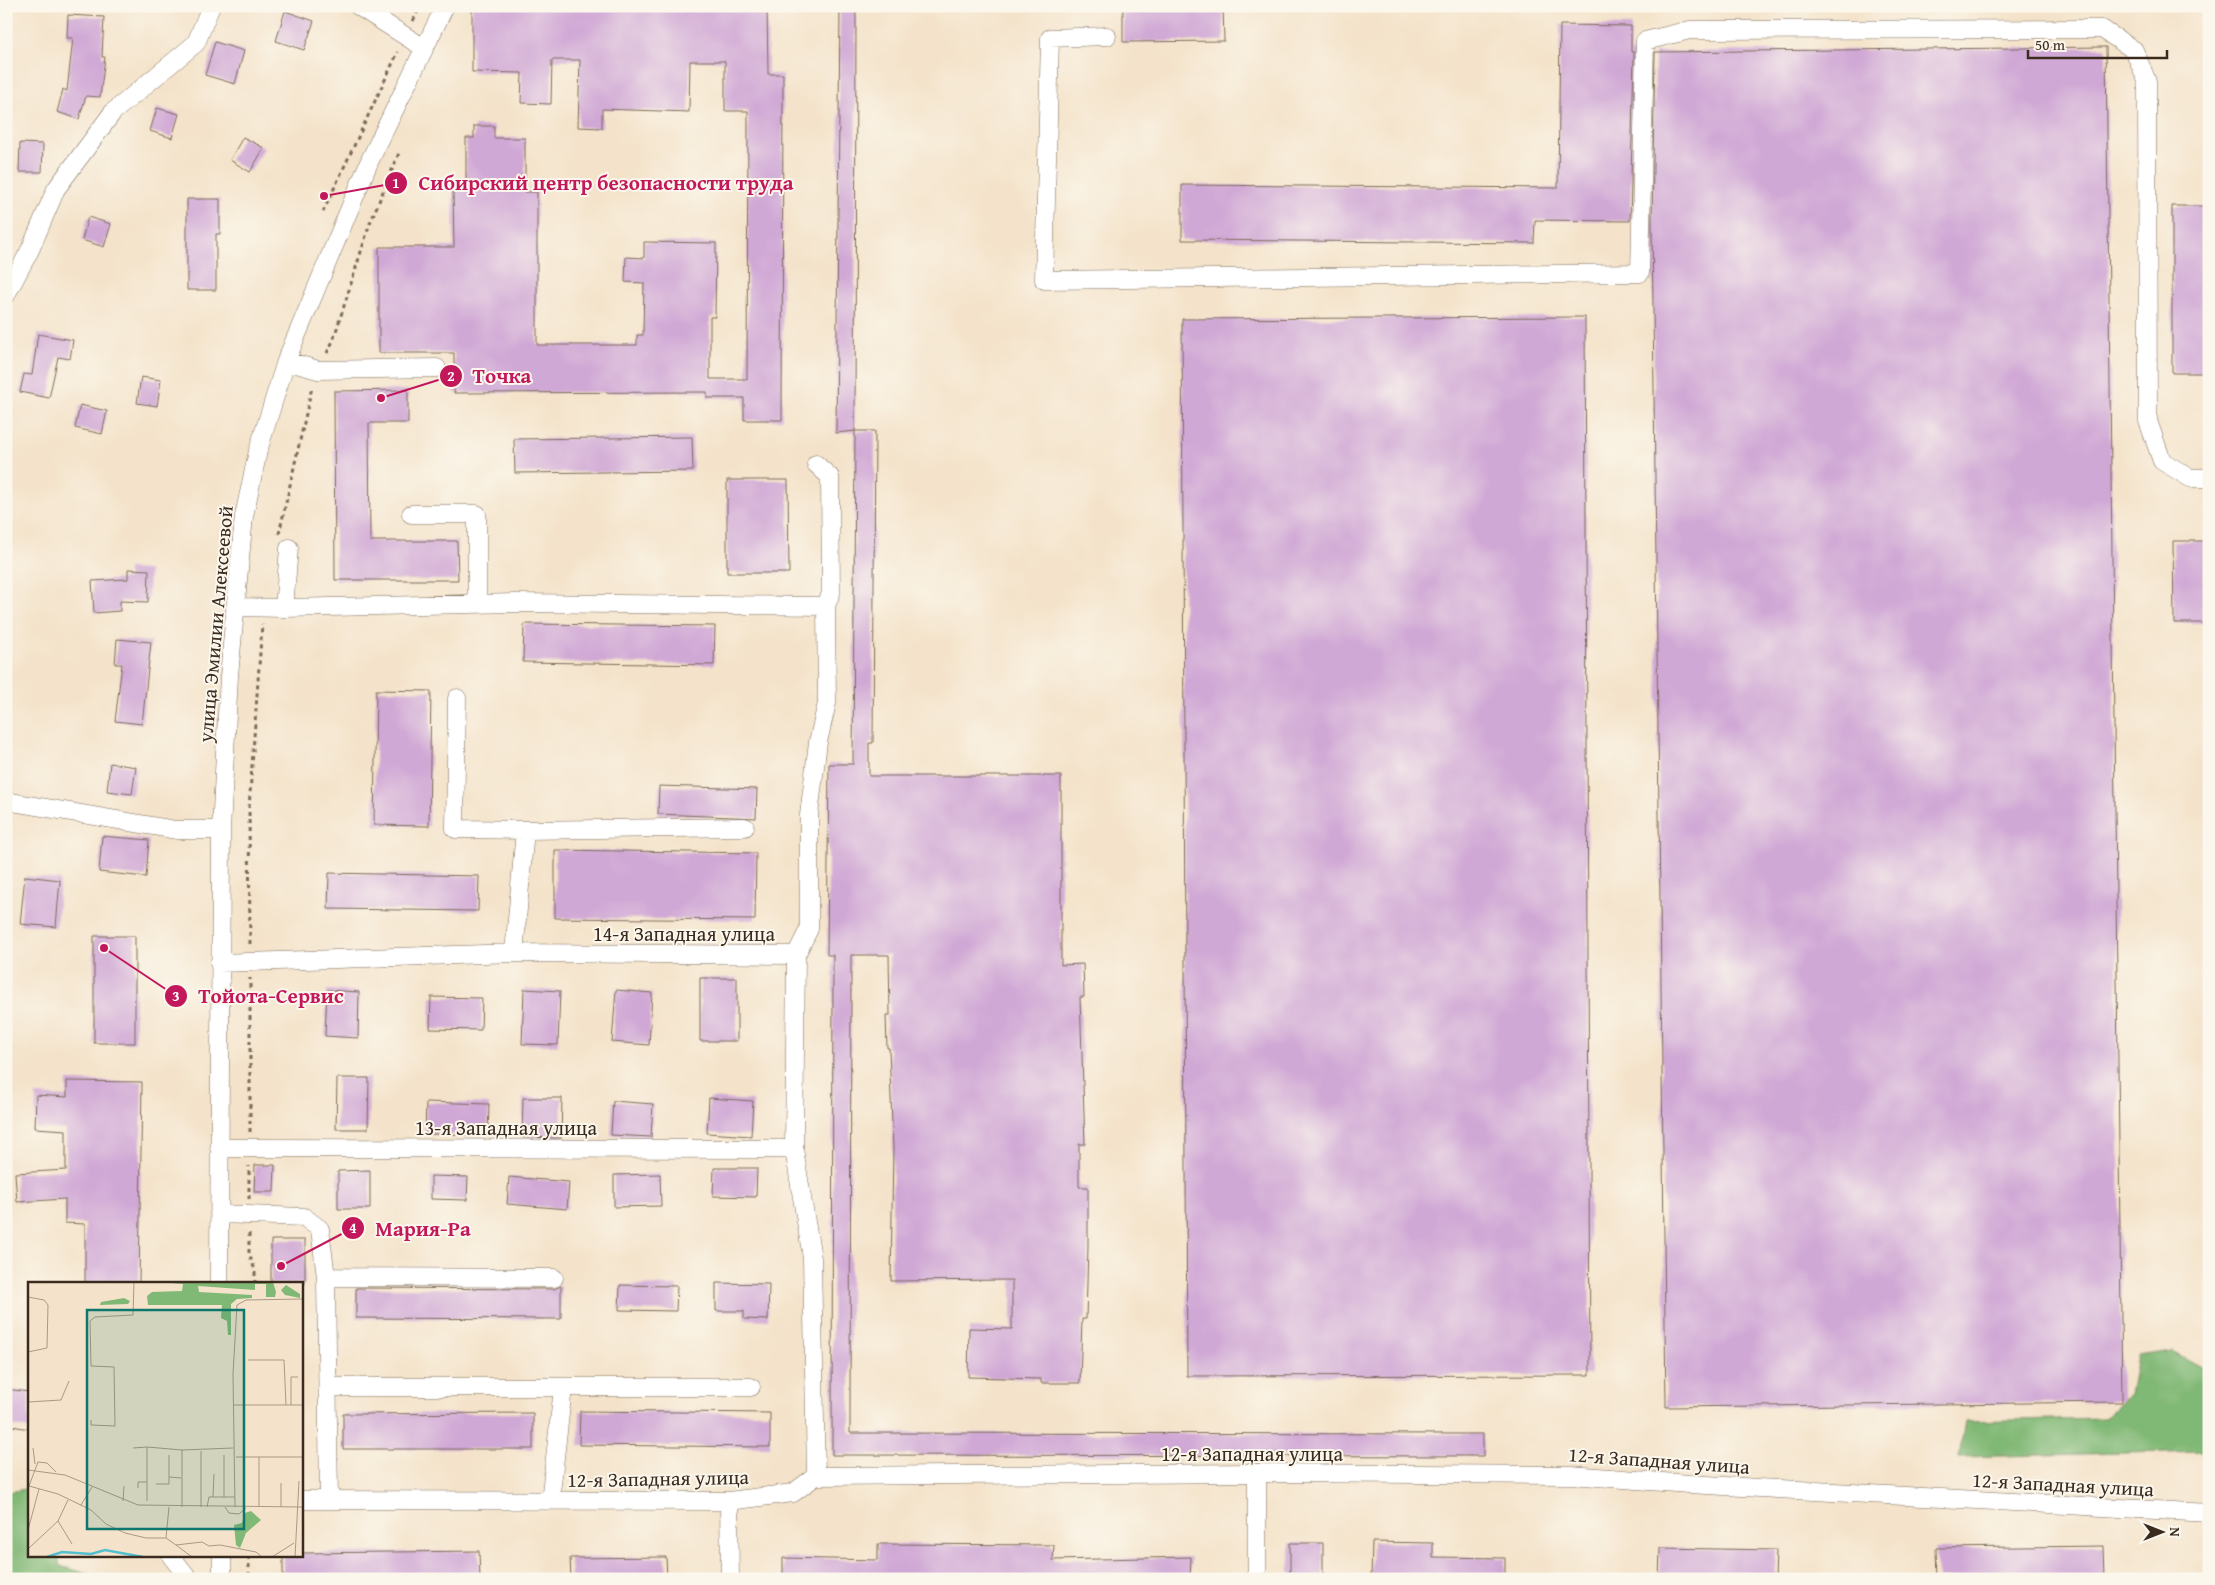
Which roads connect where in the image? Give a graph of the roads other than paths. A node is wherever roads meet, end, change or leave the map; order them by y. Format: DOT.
graph roads {
  1 [pos="211,6"];
  2 [pos="358,6"];
  3 [pos="444,6"];
  4 [pos="1107,36"];
  5 [pos="424,48"];
  6 [pos="6,295"];
  7 [pos="286,361"];
  8 [pos="437,368"];
  9 [pos="816,464"];
  10 [pos="2209,478"];
  11 [pos="411,514"];
  12 [pos="283,544"];
  13 [pos="477,604"];
  14 [pos="826,606"];
  15 [pos="235,607"];
  16 [pos="284,608"];
  17 [pos="457,698"];
  18 [pos="6,801"];
  19 [pos="745,827"];
  20 [pos="222,830"];
  21 [pos="525,830"];
  22 [pos="514,954"];
  23 [pos="796,955"];
  24 [pos="219,963"];
  25 [pos="219,1148"];
  26 [pos="794,1149"];
  27 [pos="219,1214"];
  28 [pos="326,1277"];
  29 [pos="554,1278"];
  30 [pos="220,1282"];
  31 [pos="328,1387"];
  32 [pos="751,1387"];
  33 [pos="563,1388"];
  34 [pos="1257,1473"];
  35 [pos="816,1476"];
  36 [pos="302,1500"];
  37 [pos="329,1500"];
  38 [pos="550,1501"];
  39 [pos="729,1501"];
  40 [pos="2209,1513"];
  41 [pos="173,1558"];
  42 [pos="222,1558"];
  43 [pos="189,1579"];
  44 [pos="222,1579"];
  45 [pos="730,1579"];
  46 [pos="1257,1579"];
  1 -- 6 [label="street"];
  2 -- 5 [label="street"];
  3 -- 5 [label="street, улица Эмилии Алексеевой"];
  4 -- 10 [label="street"];
  5 -- 7 [label="street, улица Эмилии Алексеевой"];
  7 -- 8 [label="street"];
  7 -- 15 [label="street, улица Эмилии Алексеевой"];
  9 -- 14 [label="street, 14-я Западная улица"];
  11 -- 13 [label="street"];
  12 -- 16 [label="street"];
  13 -- 14 [label="street"];
  13 -- 16 [label="street"];
  14 -- 23 [label="street, 14-я Западная улица"];
  15 -- 16 [label="street"];
  15 -- 20 [label="street, улица Эмилии Алексеевой"];
  17 -- 21 [label="street"];
  18 -- 20 [label="street"];
  19 -- 21 [label="street"];
  20 -- 24 [label="street, улица Эмилии Алексеевой"];
  21 -- 22 [label="street"];
  22 -- 23 [label="street, 14-я Западная улица"];
  22 -- 24 [label="street, 14-я Западная улица"];
  23 -- 26 [label="street"];
  24 -- 25 [label="street, улица Эмилии Алексеевой"];
  25 -- 26 [label="street, 13-я Западная улица"];
  25 -- 27 [label="street, улица Эмилии Алексеевой"];
  26 -- 35 [label="street"];
  27 -- 28 [label="street"];
  27 -- 30 [label="street, улица Эмилии Алексеевой"];
  28 -- 29 [label="street"];
  28 -- 31 [label="street"];
  31 -- 33 [label="street"];
  31 -- 37 [label="street"];
  32 -- 33 [label="street"];
  33 -- 38 [label="street"];
  34 -- 35 [label="street, 12-я Западная улица"];
  34 -- 40 [label="street, 12-я Западная улица"];
  34 -- 46 [label="street"];
  35 -- 39 [label="street, 12-я Западная улица"];
  36 -- 37 [label="street, 12-я Западная улица"];
  37 -- 38 [label="street, 12-я Западная улица"];
  38 -- 39 [label="street, 12-я Западная улица"];
  39 -- 45 [label="street"];
  41 -- 43 [label="street"];
  42 -- 44 [label="street"];
}
